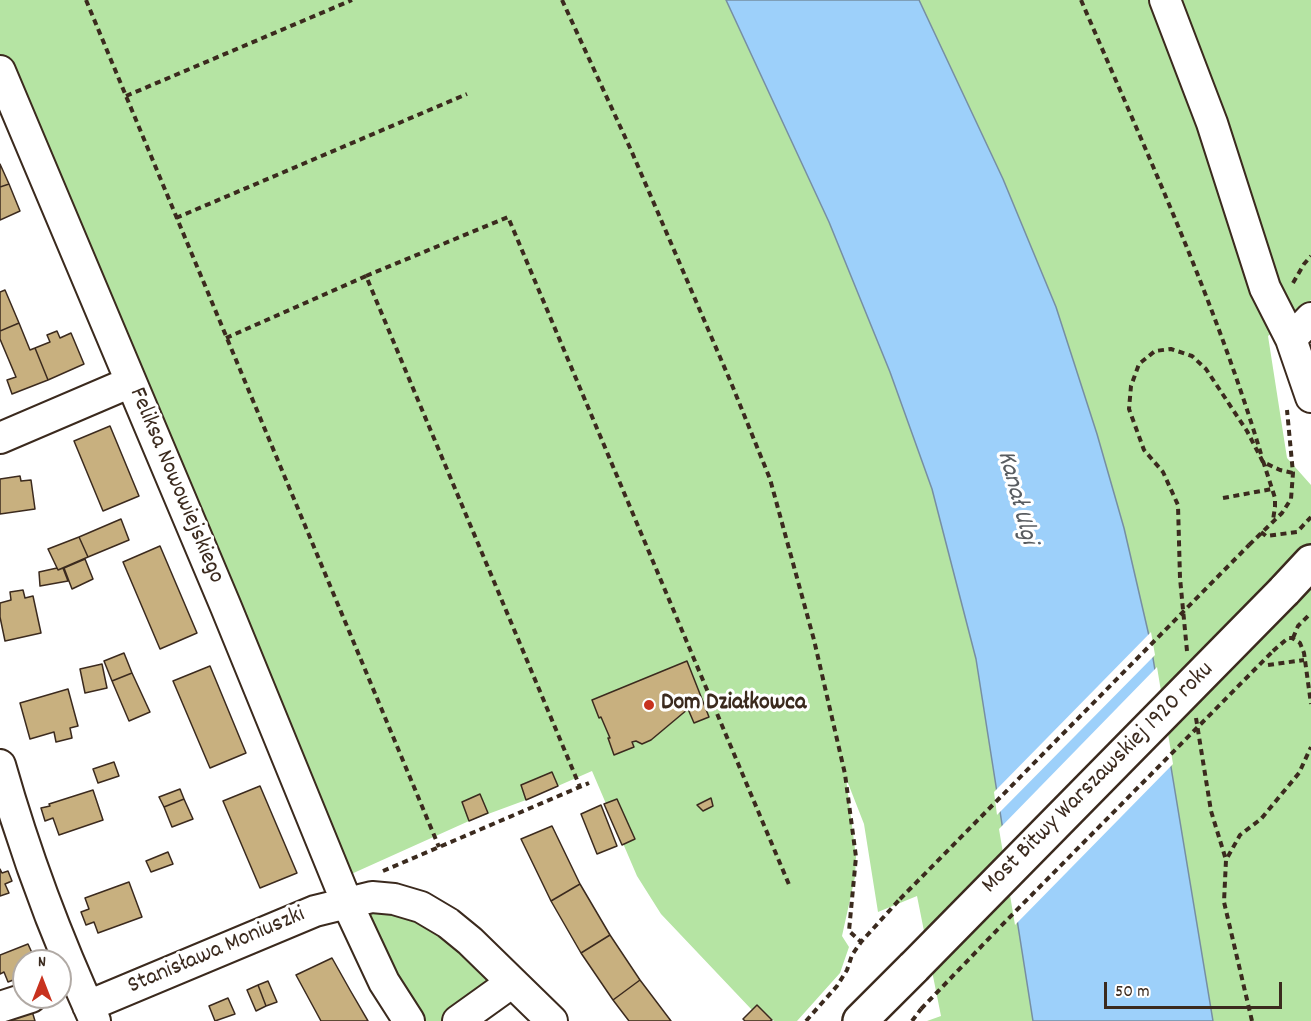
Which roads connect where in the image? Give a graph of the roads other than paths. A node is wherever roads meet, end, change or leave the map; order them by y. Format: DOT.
graph roads {
  1 [pos="1164,0"];
  2 [pos="0,71"];
  3 [pos="1301,328"];
  4 [pos="131,382"];
  5 [pos="1299,403"];
  6 [pos="0,438"];
  7 [pos="1311,562"];
  8 [pos="0,765"];
  9 [pos="344,896"];
  10 [pos="511,983"];
  11 [pos="80,999"];
  12 [pos="409,1021"];
  13 [pos="459,1021"];
  14 [pos="552,1021"];
  15 [pos="860,1021"];
  1 -- 3 [label="street"];
  2 -- 4 [label="street, Feliksa Nowowiejskiego"];
  3 -- 5 [label="street"];
  4 -- 6 [label="street"];
  4 -- 9 [label="street, Feliksa Nowowiejskiego"];
  7 -- 15 [label="main road, Most Bitwy Warszawskiej 1920 roku, bridge"];
  8 -- 11 [label="street"];
  9 -- 10 [label="street, Stanisława Moniuszki"];
  9 -- 11 [label="street, Stanisława Moniuszki"];
  9 -- 12 [label="street, Feliksa Nowowiejskiego"];
  10 -- 13 [label="street"];
  10 -- 14 [label="street, Stanisława Moniuszki"];
}
